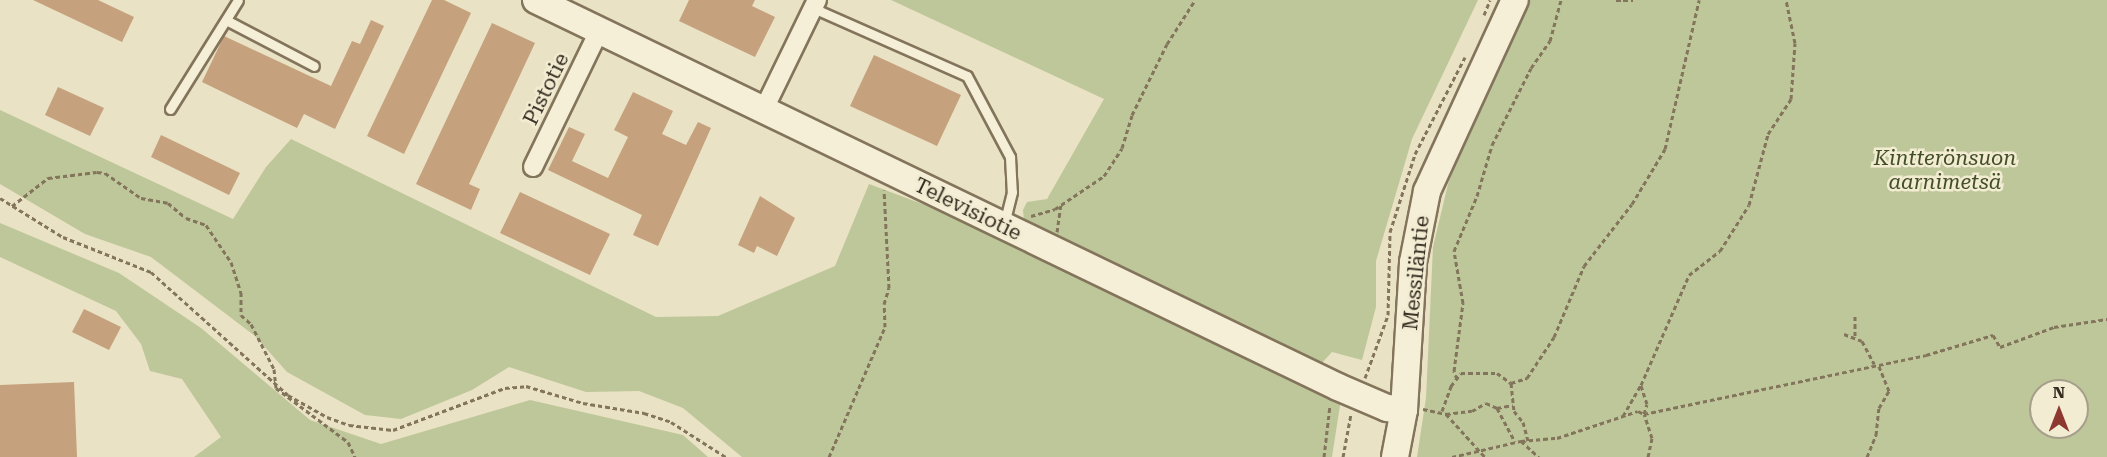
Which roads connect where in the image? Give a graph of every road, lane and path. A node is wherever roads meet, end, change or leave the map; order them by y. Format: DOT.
graph roads {
  1 [pos="238,0"];
  2 [pos="536,0"];
  3 [pos="1195,0"];
  4 [pos="1515,0"];
  5 [pos="1561,0"];
  6 [pos="1616,0"];
  7 [pos="1633,0"];
  8 [pos="1699,0"];
  9 [pos="1786,0"];
  10 [pos="815,4"];
  11 [pos="226,20"];
  12 [pos="599,30"];
  13 [pos="314,66"];
  14 [pos="764,109"];
  15 [pos="170,110"];
  16 [pos="532,167"];
  17 [pos="890,171"];
  18 [pos="0,198"];
  19 [pos="1060,203"];
  20 [pos="12,206"];
  21 [pos="1009,229"];
  22 [pos="1055,251"];
  23 [pos="1855,316"];
  24 [pos="2107,319"];
  25 [pos="1844,334"];
  26 [pos="1855,336"];
  27 [pos="1876,365"];
  28 [pos="1457,379"];
  29 [pos="1511,383"];
  30 [pos="277,385"];
  31 [pos="1641,385"];
  32 [pos="1338,387"];
  33 [pos="1513,405"];
  34 [pos="1404,408"];
  35 [pos="1497,408"];
  36 [pos="1444,413"];
  37 [pos="1644,414"];
  38 [pos="324,415"];
  39 [pos="1623,416"];
  40 [pos="329,426"];
  41 [pos="1521,441"];
  42 [pos="1528,441"];
  43 [pos="1515,442"];
  44 [pos="1479,449"];
  45 [pos="355,457"];
  46 [pos="726,457"];
  47 [pos="830,457"];
  48 [pos="1324,457"];
  49 [pos="1395,457"];
  50 [pos="1452,457"];
  51 [pos="1485,457"];
  52 [pos="1539,457"];
  53 [pos="1648,457"];
  54 [pos="1867,457"];
  1 -- 11 [label="lane"];
  2 -- 12 [label="street, Televisiotie"];
  3 -- 19 [label="path"];
  4 -- 34 [label="street, Messiläntie"];
  5 -- 28 [label="path"];
  6 -- 7 [label="path"];
  8 -- 29 [label="path"];
  9 -- 31 [label="path"];
  10 -- 14 [label="street"];
  10 -- 21 [label="lane"];
  11 -- 13 [label="lane"];
  11 -- 15 [label="lane"];
  12 -- 14 [label="street, Televisiotie"];
  12 -- 16 [label="street, Pistotie"];
  14 -- 17 [label="street, Televisiotie"];
  17 -- 21 [label="street, Televisiotie"];
  17 -- 47 [label="path"];
  18 -- 20 [label="path"];
  19 -- 21 [label="path"];
  19 -- 22 [label="path"];
  20 -- 30 [label="path"];
  20 -- 30 [label="path"];
  21 -- 22 [label="street, Televisiotie"];
  22 -- 32 [label="street, Televisiotie"];
  23 -- 26 [label="path"];
  24 -- 27 [label="path"];
  25 -- 26 [label="path"];
  26 -- 27 [label="path"];
  27 -- 37 [label="path"];
  27 -- 54 [label="path"];
  28 -- 29 [label="path"];
  28 -- 36 [label="path"];
  29 -- 33 [label="path"];
  30 -- 38 [label="path"];
  30 -- 40 [label="path"];
  31 -- 37 [label="path"];
  31 -- 39 [label="path"];
  32 -- 34 [label="street, Televisiotie"];
  32 -- 48 [label="path"];
  33 -- 35 [label="path"];
  33 -- 42 [label="path"];
  34 -- 36 [label="path"];
  34 -- 49 [label="street, Messiläntie"];
  35 -- 36 [label="path"];
  35 -- 43 [label="path"];
  36 -- 44 [label="path"];
  37 -- 39 [label="path"];
  37 -- 53 [label="path"];
  38 -- 40 [label="path"];
  38 -- 46 [label="path"];
  39 -- 42 [label="path"];
  40 -- 45 [label="path"];
  41 -- 42 [label="path"];
  41 -- 43 [label="path"];
  41 -- 52 [label="path"];
  43 -- 44 [label="path"];
  44 -- 50 [label="path"];
  44 -- 51 [label="path"];
}
